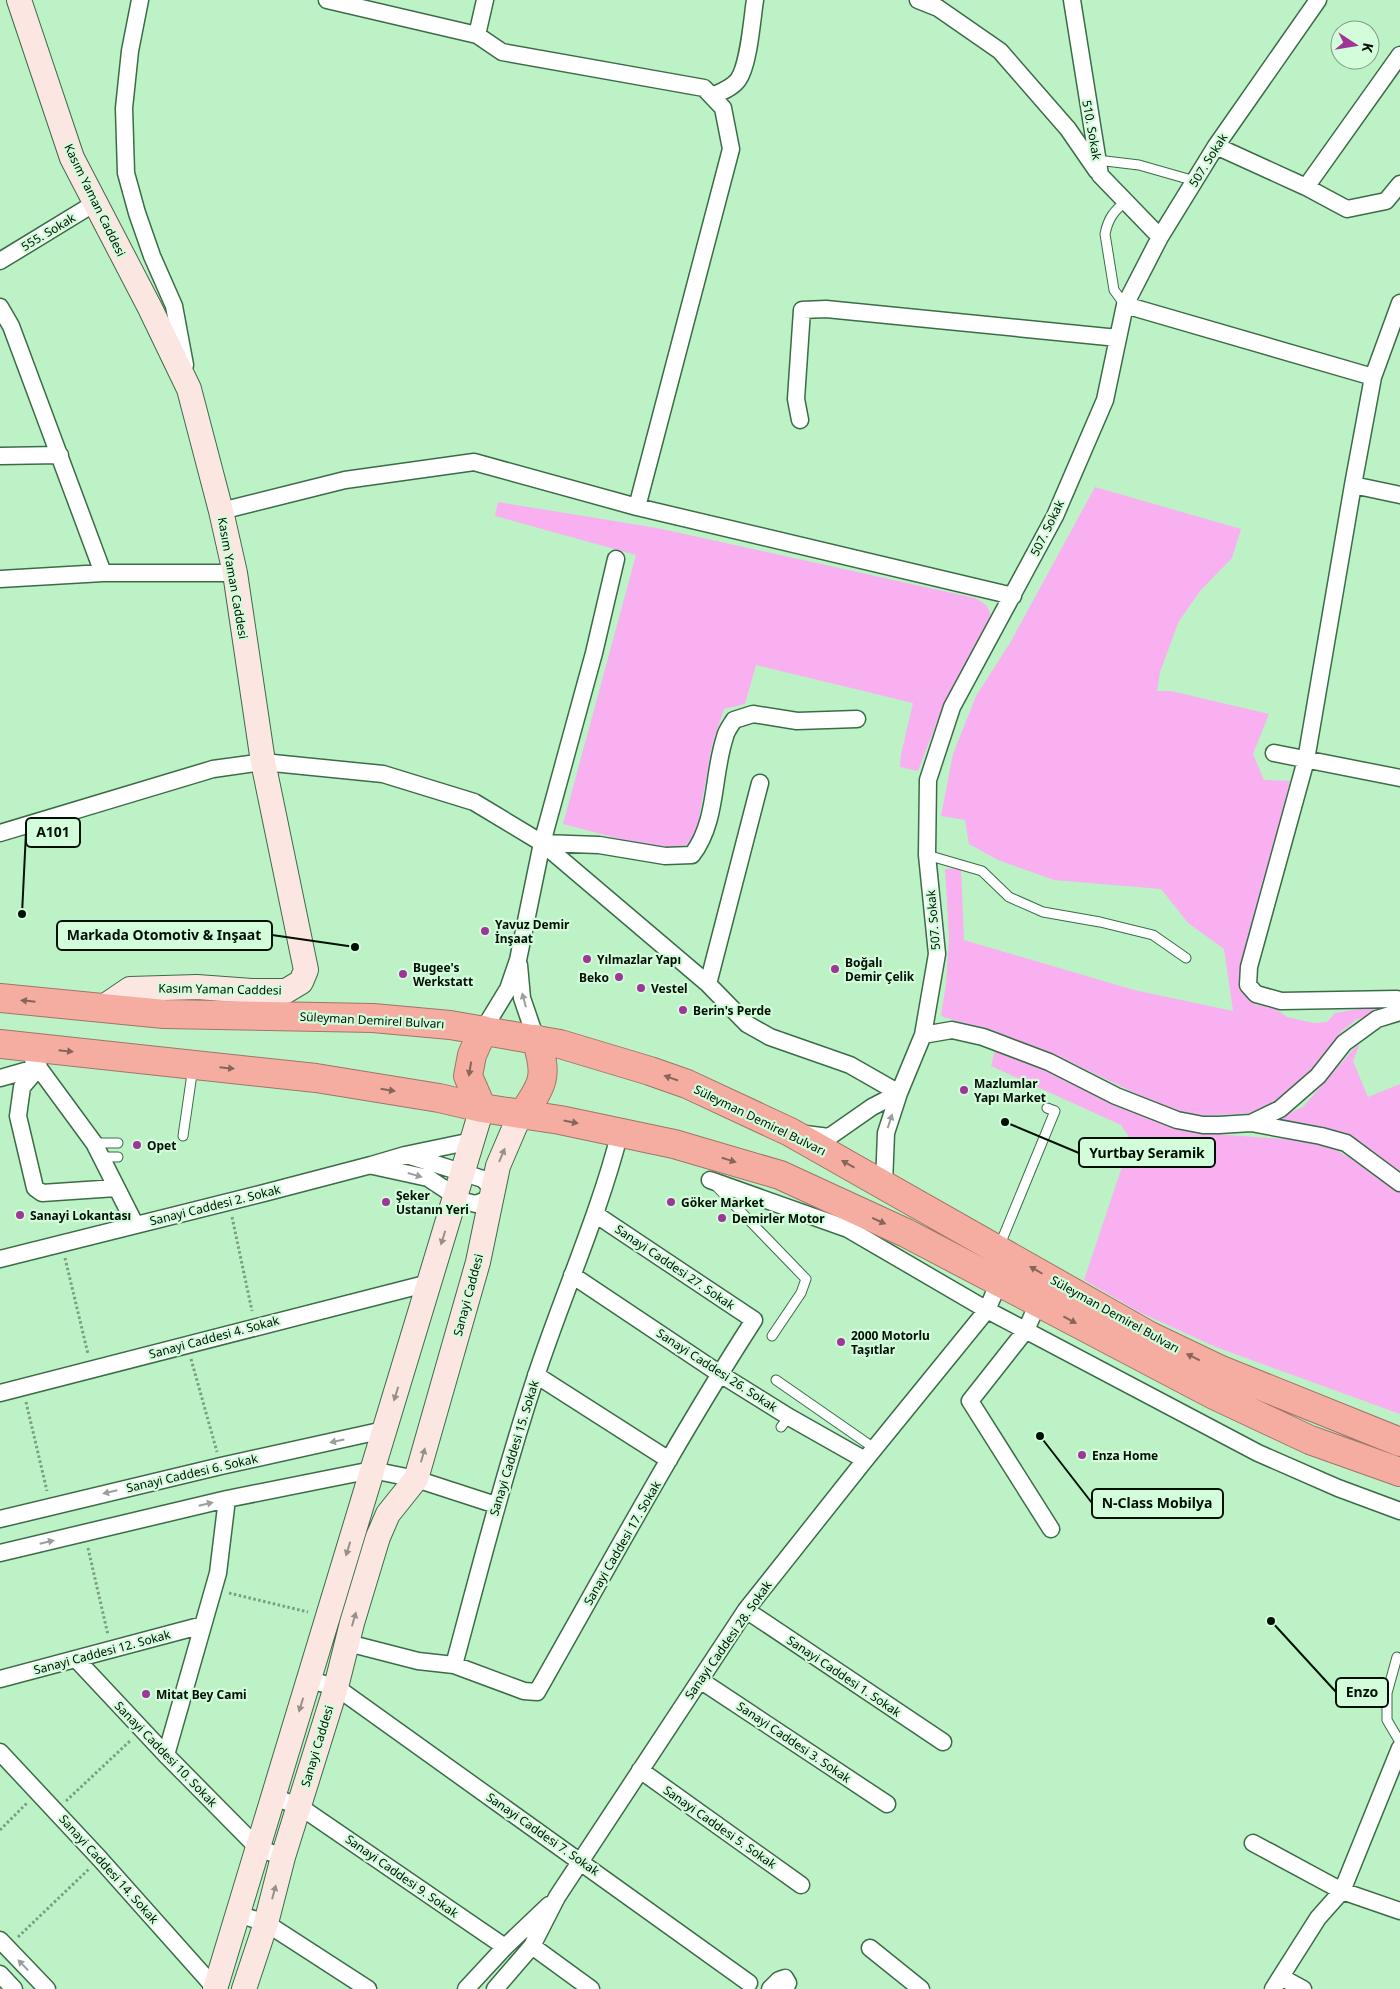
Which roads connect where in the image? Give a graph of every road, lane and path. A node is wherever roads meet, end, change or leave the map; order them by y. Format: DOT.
graph roads {
  1 [pos="19,0"];
  2 [pos="139,0"];
  3 [pos="327,0"];
  4 [pos="484,0"];
  5 [pos="755,0"];
  6 [pos="918,0"];
  7 [pos="1072,0"];
  8 [pos="1318,0"];
  9 [pos="477,35"];
  10 [pos="1400,54"];
  11 [pos="712,96"];
  12 [pos="1216,146"];
  13 [pos="1099,168"];
  14 [pos="1195,181"];
  15 [pos="1400,184"];
  16 [pos="1306,187"];
  17 [pos="1126,202"];
  18 [pos="95,203"];
  19 [pos="1160,237"];
  20 [pos="0,261"];
  21 [pos="1400,303"];
  22 [pos="1125,305"];
  23 [pos="0,307"];
  24 [pos="6,327"];
  25 [pos="1118,338"];
  26 [pos="1373,377"];
  27 [pos="189,390"];
  28 [pos="800,420"];
  29 [pos="60,455"];
  30 [pos="0,456"];
  31 [pos="1353,485"];
  32 [pos="1400,495"];
  33 [pos="637,507"];
  34 [pos="221,511"];
  35 [pos="616,559"];
  36 [pos="235,572"];
  37 [pos="103,573"];
  38 [pos="0,579"];
  39 [pos="1013,596"];
  40 [pos="858,719"];
  41 [pos="1274,753"];
  42 [pos="1306,760"];
  43 [pos="263,762"];
  44 [pos="1400,778"];
  45 [pos="760,783"];
  46 [pos="0,833"];
  47 [pos="542,843"];
  48 [pos="927,855"];
  49 [pos="1186,958"];
  50 [pos="518,960"];
  51 [pos="708,984"];
  52 [pos="0,998"];
  53 [pos="1400,1001"];
  54 [pos="102,1008"];
  55 [pos="1400,1012"];
  56 [pos="483,1030"];
  57 [pos="923,1036"];
  58 [pos="536,1039"];
  59 [pos="22,1053"];
  60 [pos="194,1064"];
  61 [pos="0,1078"];
  62 [pos="899,1093"];
  63 [pos="482,1108"];
  64 [pos="1047,1108"];
  65 [pos="523,1114"];
  66 [pos="1251,1123"];
  67 [pos="620,1132"];
  68 [pos="790,1132"];
  69 [pos="180,1133"];
  70 [pos="472,1141"];
  71 [pos="118,1143"];
  72 [pos="97,1150"];
  73 [pos="405,1155"];
  74 [pos="118,1157"];
  75 [pos="371,1165"];
  76 [pos="710,1180"];
  77 [pos="1400,1183"];
  78 [pos="459,1184"];
  79 [pos="884,1184"];
  80 [pos="116,1188"];
  81 [pos="491,1194"];
  82 [pos="228,1202"];
  83 [pos="595,1214"];
  84 [pos="135,1224"];
  85 [pos="61,1244"];
  86 [pos="998,1249"];
  87 [pos="0,1259"];
  88 [pos="572,1275"];
  89 [pos="999,1282"];
  90 [pos="429,1283"];
  91 [pos="1038,1303"];
  92 [pos="987,1310"];
  93 [pos="754,1320"];
  94 [pos="256,1327"];
  95 [pos="1026,1330"];
  96 [pos="772,1336"];
  97 [pos="187,1344"];
  98 [pos="92,1369"];
  99 [pos="720,1374"];
  100 [pos="536,1376"];
  101 [pos="776,1380"];
  102 [pos="1217,1383"];
  103 [pos="22,1387"];
  104 [pos="0,1393"];
  105 [pos="384,1430"];
  106 [pos="1400,1430"];
  107 [pos="1400,1442"];
  108 [pos="869,1454"];
  109 [pos="669,1460"];
  110 [pos="221,1466"];
  111 [pos="372,1470"];
  112 [pos="1400,1472"];
  113 [pos="416,1479"];
  114 [pos="1400,1487"];
  115 [pos="227,1499"];
  116 [pos="496,1505"];
  117 [pos="50,1506"];
  118 [pos="1400,1511"];
  119 [pos="0,1519"];
  120 [pos="1051,1529"];
  121 [pos="85,1533"];
  122 [pos="0,1553"];
  123 [pos="213,1589"];
  124 [pos="746,1610"];
  125 [pos="328,1616"];
  126 [pos="203,1625"];
  127 [pos="348,1643"];
  128 [pos="112,1650"];
  129 [pos="1397,1657"];
  130 [pos="76,1659"];
  131 [pos="454,1665"];
  132 [pos="0,1679"];
  133 [pos="309,1680"];
  134 [pos="700,1680"];
  135 [pos="336,1687"];
  136 [pos="142,1730"];
  137 [pos="943,1742"];
  138 [pos="1400,1742"];
  139 [pos="1400,1748"];
  140 [pos="0,1752"];
  141 [pos="166,1755"];
  142 [pos="640,1770"];
  143 [pos="38,1792"];
  144 [pos="273,1797"];
  145 [pos="888,1804"];
  146 [pos="299,1806"];
  147 [pos="56,1811"];
  148 [pos="0,1830"];
  149 [pos="1253,1843"];
  150 [pos="258,1848"];
  151 [pos="283,1857"];
  152 [pos="100,1858"];
  153 [pos="581,1861"];
  154 [pos="801,1885"];
  155 [pos="1342,1891"];
  156 [pos="557,1897"];
  157 [pos="1400,1911"];
  158 [pos="238,1914"];
  159 [pos="266,1923"];
  160 [pos="4,1944"];
  161 [pos="532,1946"];
  162 [pos="505,1947"];
  163 [pos="870,1948"];
  164 [pos="0,1974"];
  165 [pos="749,1983"];
  166 [pos="1277,1983"];
  167 [pos="14,1989"];
  168 [pos="47,1989"];
  169 [pos="216,1989"];
  170 [pos="244,1989"];
  171 [pos="368,1989"];
  172 [pos="466,1989"];
  173 [pos="495,1989"];
  174 [pos="591,1989"];
  175 [pos="770,1989"];
  176 [pos="785,1989"];
  177 [pos="921,1989"];
  178 [pos="1303,1989"];
  1 -- 18 [label="street, Kasım Yaman Caddesi"];
  2 -- 27 [label="street"];
  3 -- 9 [label="street"];
  4 -- 9 [label="street"];
  5 -- 11 [label="street"];
  6 -- 13 [label="street"];
  7 -- 13 [label="street, 510. Sokak"];
  8 -- 12 [label="street, 507. Sokak"];
  9 -- 11 [label="street"];
  10 -- 16 [label="street"];
  11 -- 33 [label="street"];
  12 -- 14 [label="street, 507. Sokak"];
  12 -- 16 [label="street"];
  13 -- 14 [label="lane"];
  13 -- 17 [label="street, 510. Sokak"];
  14 -- 19 [label="street, 507. Sokak"];
  15 -- 16 [label="street"];
  17 -- 19 [label="street, 510. Sokak"];
  17 -- 22 [label="lane"];
  18 -- 20 [label="street, 555. Sokak"];
  18 -- 27 [label="street, Kasım Yaman Caddesi"];
  19 -- 22 [label="street, 507. Sokak"];
  21 -- 26 [label="street"];
  22 -- 25 [label="street, 507. Sokak"];
  22 -- 26 [label="street"];
  23 -- 24 [label="street"];
  24 -- 29 [label="street"];
  25 -- 28 [label="street"];
  25 -- 39 [label="street, 507. Sokak"];
  26 -- 31 [label="street"];
  27 -- 34 [label="street, Kasım Yaman Caddesi"];
  29 -- 30 [label="street"];
  29 -- 37 [label="street"];
  31 -- 32 [label="street"];
  31 -- 42 [label="street"];
  33 -- 34 [label="street"];
  33 -- 39 [label="street"];
  34 -- 36 [label="street, Kasım Yaman Caddesi"];
  35 -- 47 [label="street"];
  36 -- 37 [label="street"];
  36 -- 43 [label="street, Kasım Yaman Caddesi"];
  37 -- 38 [label="street"];
  39 -- 48 [label="street, 507. Sokak"];
  40 -- 47 [label="street"];
  41 -- 42 [label="street"];
  42 -- 44 [label="street"];
  42 -- 53 [label="street"];
  43 -- 46 [label="street"];
  43 -- 47 [label="street"];
  43 -- 54 [label="street, Kasım Yaman Caddesi"];
  45 -- 51 [label="street"];
  47 -- 50 [label="street"];
  47 -- 51 [label="street"];
  48 -- 49 [label="lane"];
  48 -- 57 [label="street, 507. Sokak"];
  50 -- 56 [label="street"];
  58 -- 50 [label="street, one-way"];
  51 -- 62 [label="street"];
  54 -- 52 [label="highway, Süleyman Demirel Bulvarı, one-way"];
  54 -- 56 [label="highway, Süleyman Demirel Bulvarı"];
  55 -- 66 [label="street"];
  56 -- 58 [label="highway, Süleyman Demirel Bulvarı"];
  56 -- 63 [label="highway, one-way"];
  57 -- 62 [label="street, 507. Sokak"];
  57 -- 66 [label="street"];
  58 -- 65 [label="highway"];
  68 -- 58 [label="highway, Süleyman Demirel Bulvarı, one-way"];
  59 -- 60 [label="highway, Süleyman Demirel Bulvarı, one-way"];
  59 -- 61 [label="street"];
  59 -- 72 [label="street"];
  59 -- 80 [label="street"];
  60 -- 63 [label="highway, Süleyman Demirel Bulvarı, one-way"];
  60 -- 69 [label="lane"];
  62 -- 68 [label="street"];
  79 -- 62 [label="street, 507. Sokak, one-way"];
  63 -- 65 [label="highway, Süleyman Demirel Bulvarı"];
  63 -- 70 [label="street"];
  64 -- 86 [label="lane"];
  65 -- 67 [label="highway, Süleyman Demirel Bulvarı, one-way"];
  81 -- 65 [label="street, Sanayi Caddesi, one-way"];
  66 -- 77 [label="street"];
  67 -- 83 [label="street, Sanayi Caddesi 15. Sokak"];
  67 -- 89 [label="highway, Süleyman Demirel Bulvarı, one-way"];
  79 -- 68 [label="highway, Süleyman Demirel Bulvarı, one-way"];
  70 -- 73 [label="street, Sanayi Caddesi 2. Sokak"];
  70 -- 78 [label="street"];
  71 -- 72 [label="lane"];
  72 -- 74 [label="lane"];
  72 -- 80 [label="street"];
  73 -- 75 [label="street, Sanayi Caddesi 2. Sokak"];
  73 -- 78 [label="street"];
  75 -- 78 [label="street, Sanayi Caddesi 2. Sokak, one-way"];
  75 -- 82 [label="street, Sanayi Caddesi 2. Sokak"];
  76 -- 92 [label="street"];
  76 -- 96 [label="lane"];
  78 -- 81 [label="street"];
  78 -- 81 [label="street"];
  78 -- 90 [label="street, one-way"];
  79 -- 86 [label="highway, Süleyman Demirel Bulvarı"];
  80 -- 84 [label="street"];
  113 -- 81 [label="street, Sanayi Caddesi, one-way"];
  82 -- 84 [label="street, Sanayi Caddesi 2. Sokak"];
  82 -- 94 [label="path"];
  83 -- 88 [label="street, Sanayi Caddesi 15. Sokak"];
  83 -- 93 [label="street, Sanayi Caddesi 27. Sokak"];
  84 -- 85 [label="street, Sanayi Caddesi 2. Sokak"];
  85 -- 87 [label="street, Sanayi Caddesi 2. Sokak"];
  85 -- 98 [label="path"];
  102 -- 86 [label="highway, Süleyman Demirel Bulvarı, one-way"];
  88 -- 99 [label="street, Sanayi Caddesi 26. Sokak"];
  88 -- 100 [label="street, Sanayi Caddesi 15. Sokak"];
  89 -- 91 [label="highway, Süleyman Demirel Bulvarı"];
  89 -- 92 [label="street, Sanayi Caddesi 28. Sokak"];
  90 -- 94 [label="street, Sanayi Caddesi 4. Sokak"];
  90 -- 105 [label="street, one-way"];
  91 -- 95 [label="street"];
  91 -- 102 [label="highway, Süleyman Demirel Bulvarı, one-way"];
  92 -- 95 [label="street"];
  92 -- 108 [label="street, Sanayi Caddesi 28. Sokak"];
  93 -- 99 [label="street, Sanayi Caddesi 17. Sokak"];
  94 -- 97 [label="street, Sanayi Caddesi 4. Sokak"];
  95 -- 118 [label="street"];
  95 -- 120 [label="street"];
  97 -- 98 [label="street, Sanayi Caddesi 4. Sokak"];
  97 -- 110 [label="path"];
  98 -- 103 [label="street, Sanayi Caddesi 4. Sokak"];
  99 -- 108 [label="street, Sanayi Caddesi 26. Sokak"];
  99 -- 109 [label="street, Sanayi Caddesi 17. Sokak"];
  100 -- 109 [label="street"];
  100 -- 116 [label="street, Sanayi Caddesi 15. Sokak"];
  101 -- 108 [label="lane"];
  102 -- 106 [label="highway"];
  102 -- 107 [label="highway, Süleyman Demirel Bulvarı"];
  102 -- 112 [label="highway, Süleyman Demirel Bulvarı"];
  102 -- 114 [label="highway"];
  103 -- 104 [label="street, Sanayi Caddesi 4. Sokak"];
  103 -- 117 [label="path"];
  105 -- 110 [label="street, Sanayi Caddesi 6. Sokak, one-way"];
  105 -- 111 [label="street"];
  108 -- 124 [label="street, Sanayi Caddesi 28. Sokak"];
  109 -- 131 [label="street, Sanayi Caddesi 17. Sokak"];
  110 -- 117 [label="street, Sanayi Caddesi 6. Sokak, one-way"];
  111 -- 113 [label="street"];
  111 -- 115 [label="street"];
  111 -- 125 [label="street, one-way"];
  113 -- 116 [label="street"];
  127 -- 113 [label="street, Sanayi Caddesi, one-way"];
  121 -- 115 [label="street, one-way"];
  115 -- 123 [label="street"];
  116 -- 131 [label="street, Sanayi Caddesi 15. Sokak"];
  117 -- 119 [label="street, Sanayi Caddesi 6. Sokak"];
  122 -- 121 [label="street, one-way"];
  121 -- 128 [label="path"];
  123 -- 125 [label="path"];
  123 -- 126 [label="street"];
  124 -- 134 [label="street, Sanayi Caddesi 28. Sokak"];
  124 -- 137 [label="street, Sanayi Caddesi 1. Sokak"];
  125 -- 133 [label="street"];
  126 -- 128 [label="street, Sanayi Caddesi 12. Sokak"];
  126 -- 141 [label="street"];
  127 -- 131 [label="street"];
  127 -- 135 [label="street, Sanayi Caddesi"];
  128 -- 130 [label="street, Sanayi Caddesi 12. Sokak"];
  129 -- 138 [label="lane"];
  130 -- 132 [label="street, Sanayi Caddesi 12. Sokak"];
  130 -- 136 [label="street, Sanayi Caddesi 10. Sokak"];
  133 -- 135 [label="street"];
  133 -- 144 [label="street, one-way"];
  134 -- 142 [label="street, Sanayi Caddesi 28. Sokak"];
  134 -- 145 [label="street, Sanayi Caddesi 3. Sokak"];
  135 -- 146 [label="street, Sanayi Caddesi"];
  135 -- 153 [label="street, Sanayi Caddesi 7. Sokak"];
  136 -- 141 [label="street, Sanayi Caddesi 10. Sokak"];
  136 -- 147 [label="path"];
  139 -- 155 [label="street"];
  140 -- 143 [label="street, Sanayi Caddesi 14. Sokak"];
  141 -- 150 [label="street, Sanayi Caddesi 10. Sokak"];
  142 -- 153 [label="street, Sanayi Caddesi 28. Sokak"];
  142 -- 154 [label="street, Sanayi Caddesi 5. Sokak"];
  143 -- 147 [label="street, Sanayi Caddesi 14. Sokak"];
  143 -- 148 [label="path"];
  144 -- 146 [label="street"];
  144 -- 150 [label="street"];
  146 -- 151 [label="street, Sanayi Caddesi"];
  146 -- 162 [label="street, Sanayi Caddesi 9. Sokak"];
  147 -- 152 [label="street, Sanayi Caddesi 14. Sokak"];
  149 -- 155 [label="street"];
  150 -- 151 [label="street"];
  150 -- 158 [label="street"];
  159 -- 151 [label="street, Sanayi Caddesi, one-way"];
  152 -- 160 [label="path"];
  152 -- 169 [label="street, Sanayi Caddesi 14. Sokak"];
  153 -- 156 [label="street, Sanayi Caddesi 28. Sokak"];
  153 -- 165 [label="street, Sanayi Caddesi 7. Sokak"];
  155 -- 157 [label="street"];
  155 -- 166 [label="street"];
  156 -- 161 [label="street, Sanayi Caddesi 28. Sokak"];
  156 -- 162 [label="street"];
  158 -- 159 [label="street"];
  158 -- 169 [label="street"];
  159 -- 170 [label="street, Sanayi Caddesi"];
  159 -- 171 [label="street"];
  168 -- 160 [label="street, one-way"];
  161 -- 173 [label="street, Sanayi Caddesi 28. Sokak"];
  161 -- 174 [label="street"];
  162 -- 172 [label="street"];
  163 -- 177 [label="street"];
  164 -- 167 [label="street"];
  166 -- 178 [label="street"];
  175 -- 176 [label="street"];
}
